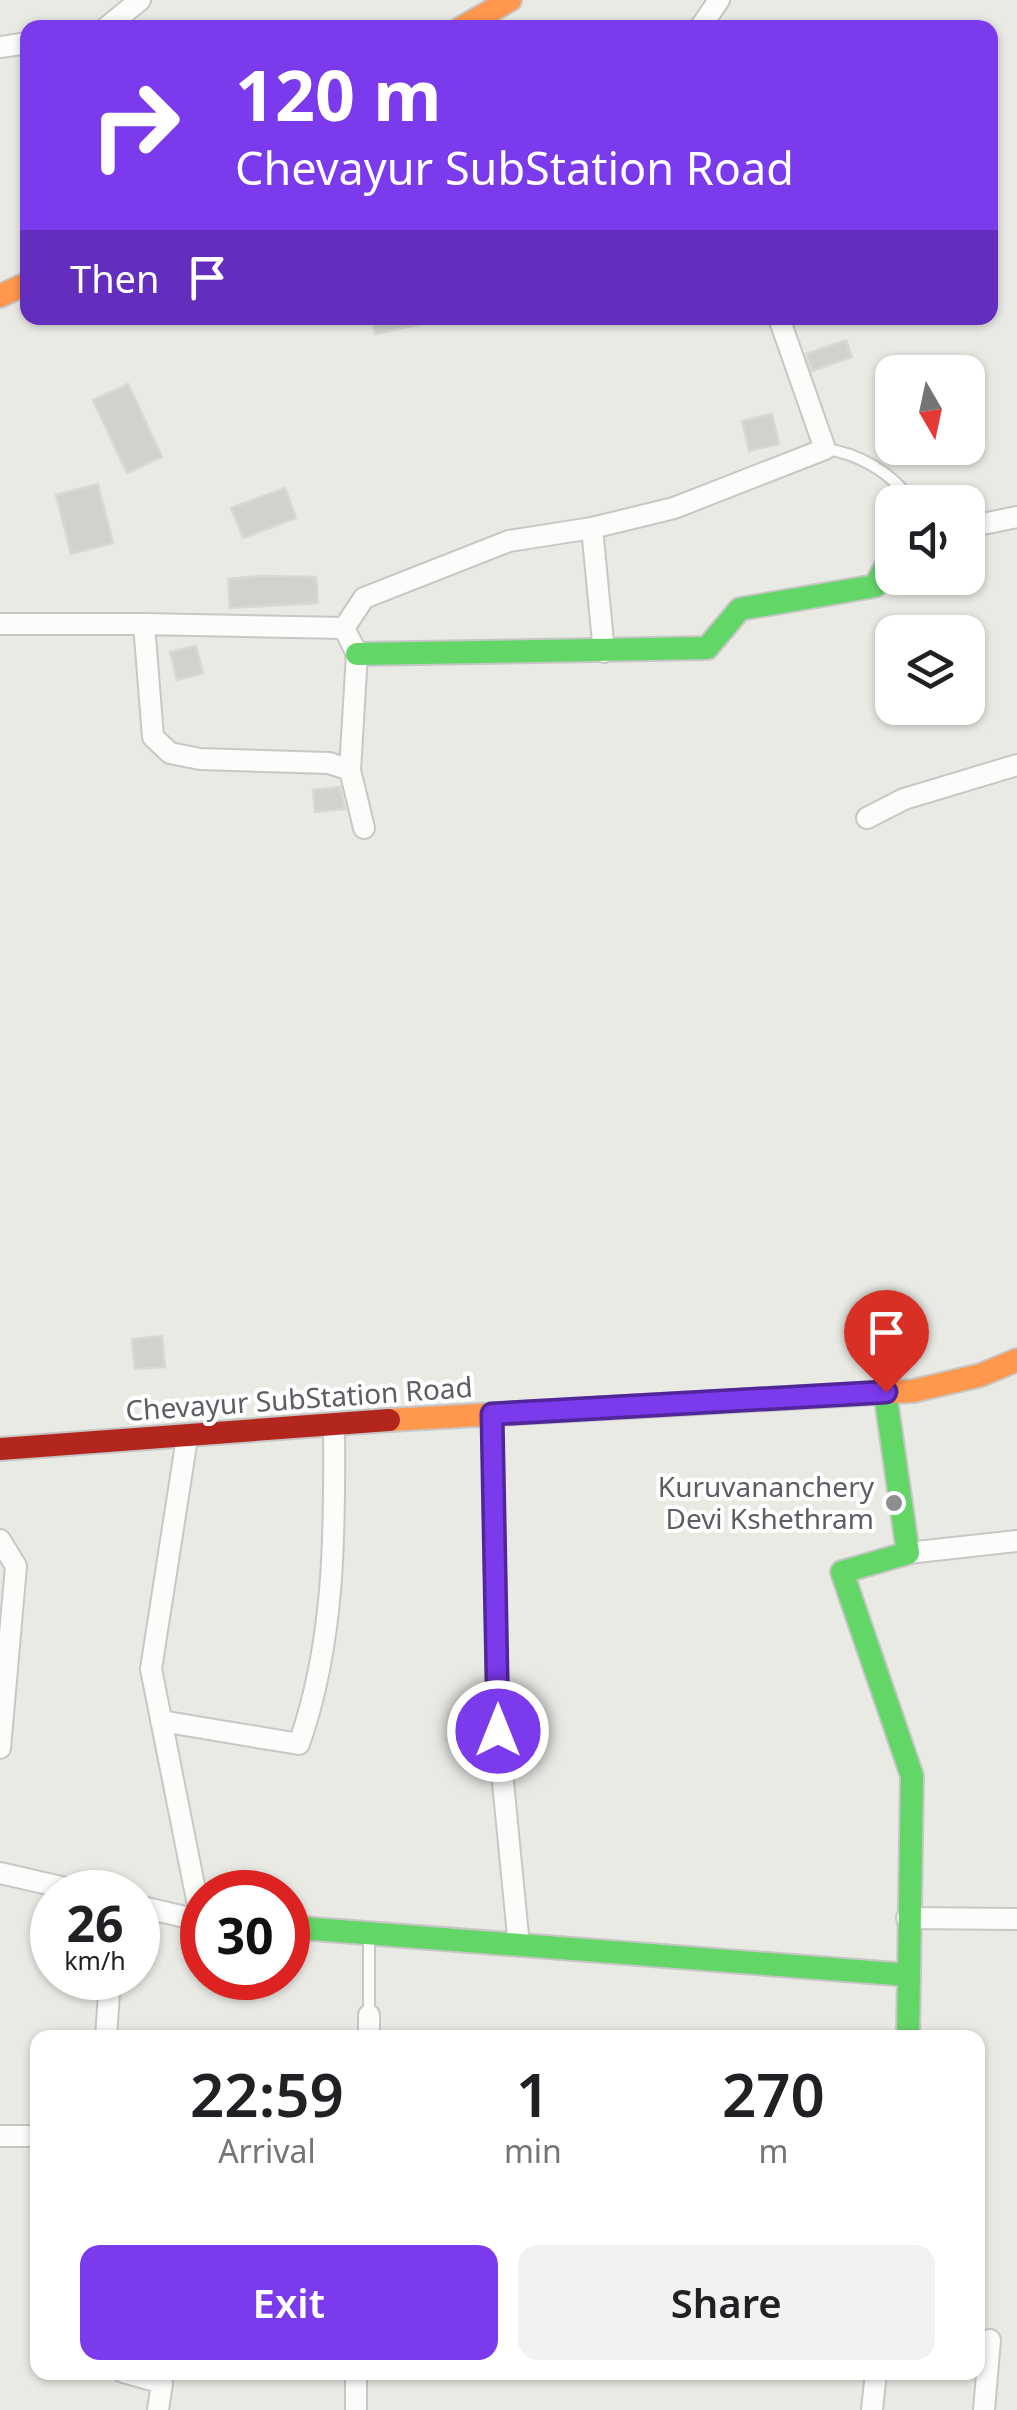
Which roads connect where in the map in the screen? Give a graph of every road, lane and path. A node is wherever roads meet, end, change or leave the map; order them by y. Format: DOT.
graph roads {
  1 [pos="140,0"];
  2 [pos="480,0"];
  3 [pos="510,0"];
  4 [pos="116,20"];
  5 [pos="449,20"];
  6 [pos="475,20"];
  7 [pos="781,325"];
  8 [pos="825,449"];
  9 [pos="901,485"];
  10 [pos="1017,518"];
  11 [pos="985,524"];
  12 [pos="592,528"];
  13 [pos="875,584"];
  14 [pos="0,624"];
  15 [pos="144,624"];
  16 [pos="344,628"];
  17 [pos="604,652"];
  18 [pos="358,654"];
  19 [pos="1017,765"];
  20 [pos="350,770"];
  21 [pos="867,818"];
  22 [pos="364,828"];
  23 [pos="1017,1360"];
  24 [pos="886,1392"];
  25 [pos="492,1414"];
  26 [pos="334,1425"];
  27 [pos="186,1438"];
  28 [pos="0,1450"];
  29 [pos="0,1540"];
  30 [pos="1017,1541"];
  31 [pos="908,1553"];
  32 [pos="161,1721"];
  33 [pos="0,1748"];
  34 [pos="192,1870"];
  35 [pos="0,1873"];
  36 [pos="30,1880"];
  37 [pos="907,1918"];
  38 [pos="1017,1919"];
  39 [pos="310,1929"];
  40 [pos="369,1933"];
  41 [pos="519,1946"];
  42 [pos="909,1974"];
  43 [pos="109,2000"];
  44 [pos="370,2015"];
  45 [pos="107,2030"];
  46 [pos="369,2030"];
  47 [pos="908,2030"];
  48 [pos="0,2136"];
  49 [pos="30,2136"];
  50 [pos="990,2340"];
  51 [pos="154,2380"];
  52 [pos="356,2380"];
  53 [pos="875,2380"];
  54 [pos="158,2410"];
  55 [pos="356,2410"];
  56 [pos="872,2410"];
  57 [pos="984,2410"];
  1 -- 4 [label="street"];
  2 -- 5 [label="street"];
  3 -- 6 [label="street"];
  7 -- 8 [label="street"];
  8 -- 9 [label="lane"];
  8 -- 12 [label="street"];
  10 -- 11 [label="street"];
  12 -- 16 [label="street"];
  12 -- 17 [label="street"];
  13 -- 17 [label="street"];
  14 -- 15 [label="street"];
  15 -- 16 [label="street"];
  15 -- 20 [label="street"];
  16 -- 18 [label="street"];
  17 -- 18 [label="street"];
  18 -- 20 [label="street"];
  19 -- 21 [label="street"];
  20 -- 22 [label="street"];
  23 -- 24 [label="street, Chevayur SubStation Road"];
  24 -- 25 [label="street, Chevayur SubStation Road"];
  24 -- 31 [label="street"];
  25 -- 26 [label="street, Chevayur SubStation Road"];
  25 -- 41 [label="street"];
  26 -- 27 [label="street, Chevayur SubStation Road"];
  26 -- 32 [label="street"];
  27 -- 28 [label="street, Chevayur SubStation Road"];
  27 -- 32 [label="street"];
  29 -- 33 [label="street"];
  30 -- 31 [label="street"];
  31 -- 37 [label="street"];
  32 -- 34 [label="street"];
  35 -- 36 [label="street"];
  37 -- 38 [label="street"];
  37 -- 42 [label="street"];
  39 -- 40 [label="street"];
  40 -- 41 [label="street"];
  40 -- 44 [label="lane"];
  41 -- 42 [label="street"];
  42 -- 47 [label="street"];
  43 -- 45 [label="street"];
  44 -- 46 [label="street"];
  48 -- 49 [label="street"];
  50 -- 57 [label="street"];
  51 -- 54 [label="street"];
  52 -- 55 [label="street"];
  53 -- 56 [label="street"];
}
